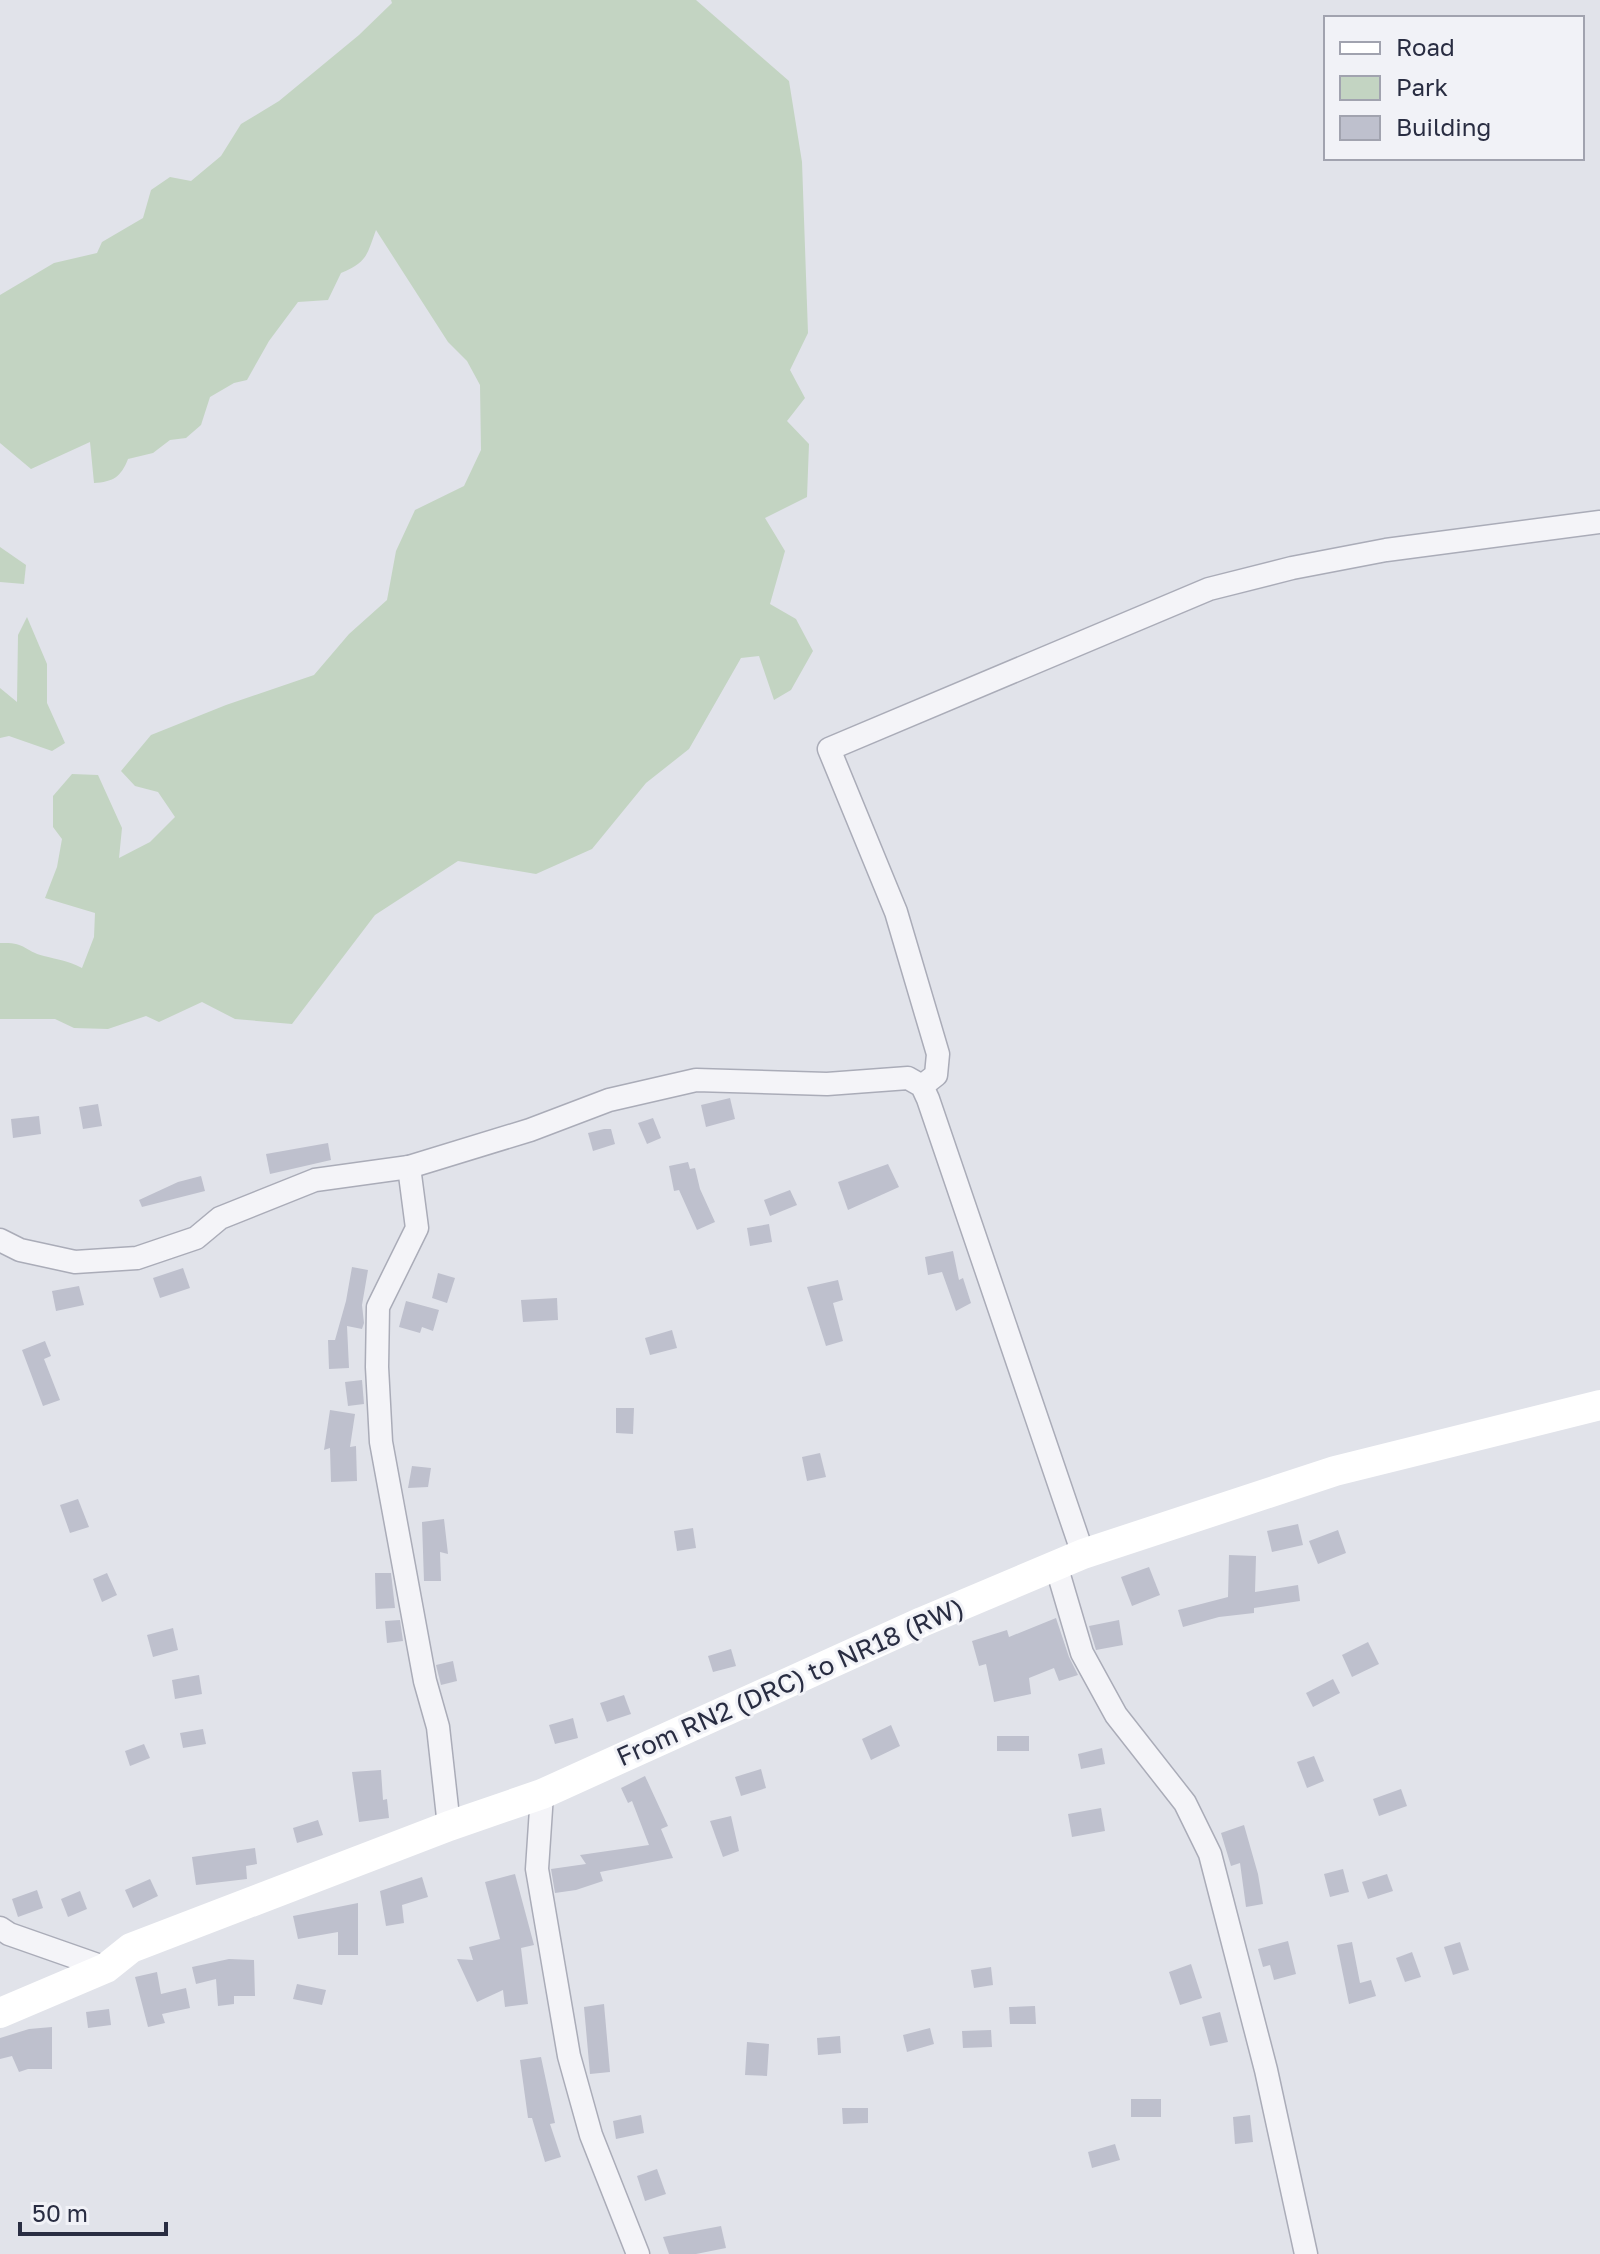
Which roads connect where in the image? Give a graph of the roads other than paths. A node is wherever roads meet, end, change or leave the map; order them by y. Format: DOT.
graph roads {
  1 [pos="1600,522"];
  2 [pos="922,1086"];
  3 [pos="409,1167"];
  4 [pos="0,1240"];
  5 [pos="1600,1405"];
  6 [pos="1070,1560"];
  7 [pos="542,1794"];
  8 [pos="449,1826"];
  9 [pos="0,1928"];
  10 [pos="106,1968"];
  11 [pos="0,2013"];
  12 [pos="638,2254"];
  13 [pos="1306,2254"];
  1 -- 2 [label="street"];
  2 -- 3 [label="street"];
  2 -- 6 [label="street"];
  3 -- 4 [label="street"];
  3 -- 8 [label="street"];
  5 -- 6 [label="main road, From RN2 (DRC) to NR18 (RW)"];
  6 -- 7 [label="main road, From RN2 (DRC) to NR18 (RW)"];
  6 -- 13 [label="street"];
  7 -- 8 [label="main road, From RN2 (DRC) to NR18 (RW)"];
  7 -- 12 [label="street"];
  8 -- 10 [label="main road, From RN2 (DRC) to NR18 (RW)"];
  9 -- 10 [label="street"];
  10 -- 11 [label="main road, From RN2 (DRC) to NR18 (RW)"];
}
